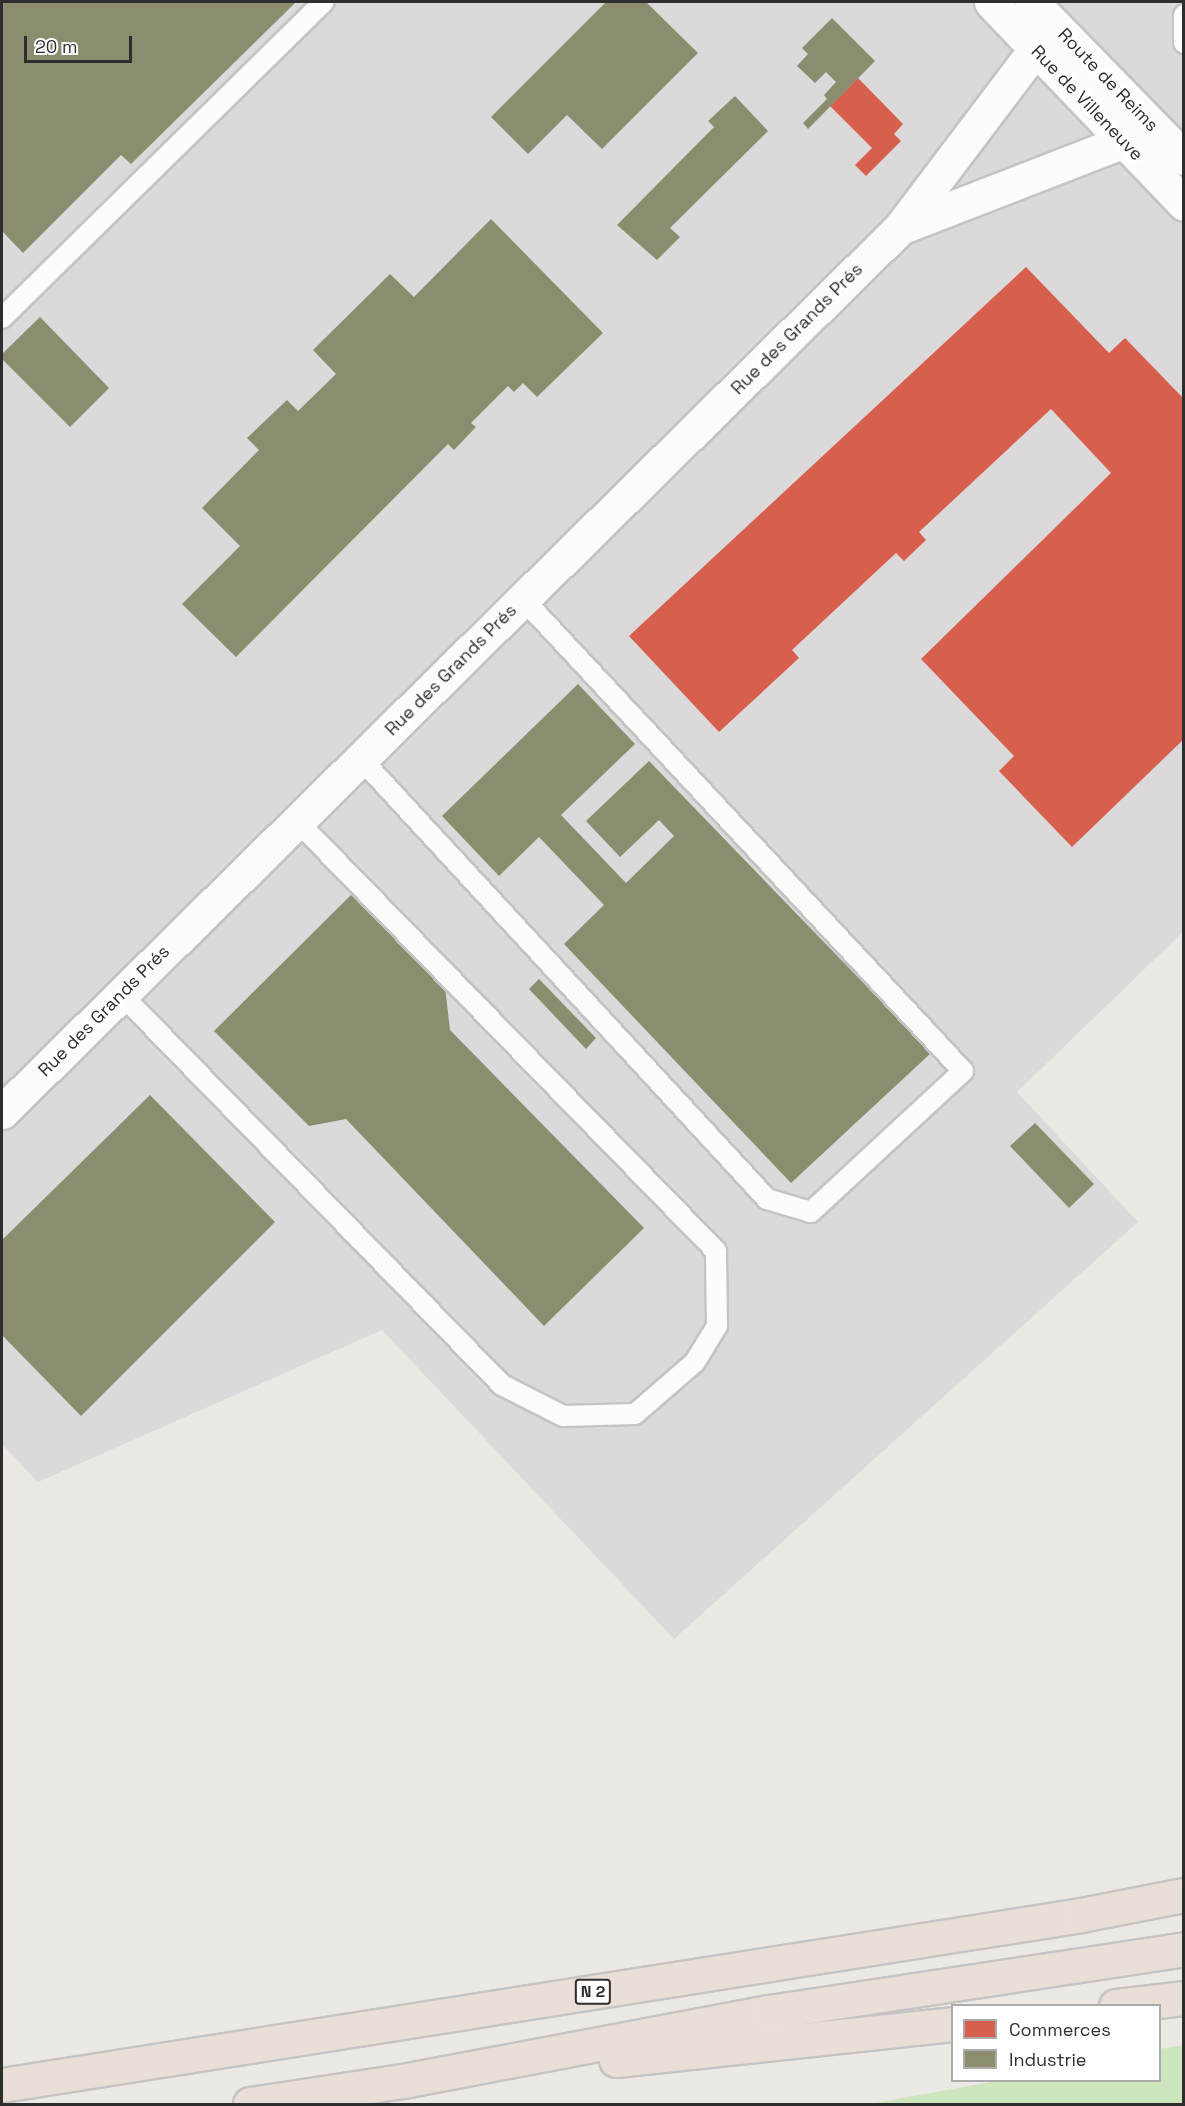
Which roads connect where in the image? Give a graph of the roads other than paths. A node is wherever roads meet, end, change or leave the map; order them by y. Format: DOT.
graph roads {
  1 [pos="324,2"];
  2 [pos="991,2"];
  3 [pos="1184,15"];
  4 [pos="1041,25"];
  5 [pos="1184,43"];
  6 [pos="1154,129"];
  7 [pos="1124,141"];
  8 [pos="1184,158"];
  9 [pos="1184,204"];
  10 [pos="900,228"];
  11 [pos="2,318"];
  12 [pos="523,599"];
  13 [pos="360,759"];
  14 [pos="297,821"];
  15 [pos="121,994"];
  16 [pos="2,1112"];
  17 [pos="1184,1895"];
  18 [pos="1184,1949"];
  19 [pos="1184,1998"];
  20 [pos="1133,2004"];
  21 [pos="951,2024"];
  22 [pos="408,2080"];
  23 [pos="2,2085"];
  24 [pos="250,2104"];
  1 -- 11 [label="lane"];
  2 -- 4 [label="street, Rue de Villeneuve"];
  3 -- 5 [label="lane"];
  4 -- 6 [label="street, Route de Reims"];
  4 -- 7 [label="street, Rue de Villeneuve"];
  4 -- 10 [label="street, Rue des Grands Prés"];
  6 -- 7 [label="street, Rue des Grands Prés"];
  6 -- 8 [label="street, Route de Reims"];
  7 -- 9 [label="street, Rue de Villeneuve"];
  7 -- 10 [label="street, Rue des Grands Prés"];
  10 -- 12 [label="street, Rue des Grands Prés"];
  12 -- 13 [label="street, Rue des Grands Prés"];
  12 -- 13 [label="lane"];
  13 -- 14 [label="street, Rue des Grands Prés"];
  14 -- 15 [label="street, Rue des Grands Prés"];
  14 -- 15 [label="lane"];
  15 -- 16 [label="street, Rue des Grands Prés"];
  17 -- 23 [label="highway, N 2"];
  18 -- 22 [label="highway"];
  19 -- 20 [label="highway"];
  21 -- 22 [label="highway"];
  22 -- 24 [label="highway"];
}
